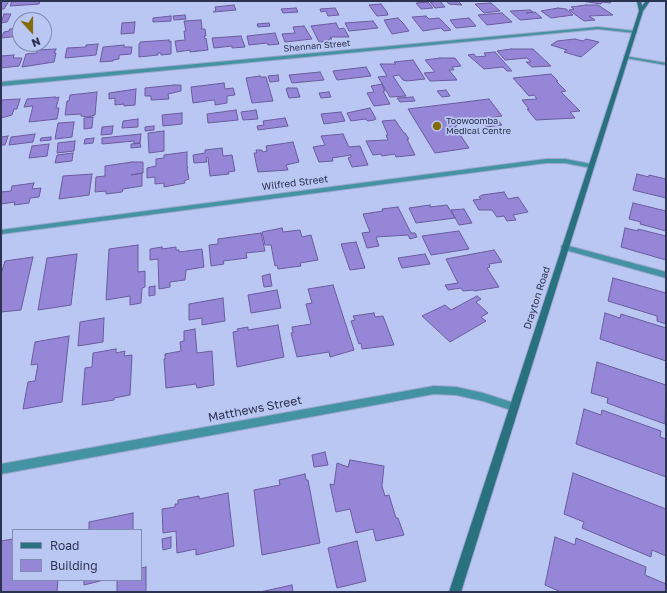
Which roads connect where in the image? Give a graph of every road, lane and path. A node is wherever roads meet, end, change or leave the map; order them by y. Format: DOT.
graph roads {
  1 [pos="639,1"];
  2 [pos="648,1"];
  3 [pos="641,11"];
  4 [pos="635,32"];
  5 [pos="626,57"];
  6 [pos="666,64"];
  7 [pos="1,84"];
  8 [pos="591,166"];
  9 [pos="1,232"];
  10 [pos="565,247"];
  11 [pos="666,275"];
  12 [pos="514,407"];
  13 [pos="1,469"];
  14 [pos="455,592"];
  1 -- 3 [label="main road, Drayton Road"];
  2 -- 3 [label="main road, Drayton Road"];
  3 -- 4 [label="main road, Drayton Road"];
  4 -- 5 [label="main road, Drayton Road"];
  4 -- 7 [label="street, Shennan Street"];
  5 -- 6 [label="street"];
  5 -- 8 [label="main road, Drayton Road"];
  8 -- 9 [label="street, Wilfred Street"];
  8 -- 10 [label="main road, Drayton Road"];
  10 -- 11 [label="street"];
  10 -- 12 [label="main road, Drayton Road"];
  12 -- 13 [label="street, Matthews Street"];
  12 -- 14 [label="main road, Drayton Road"];
}
